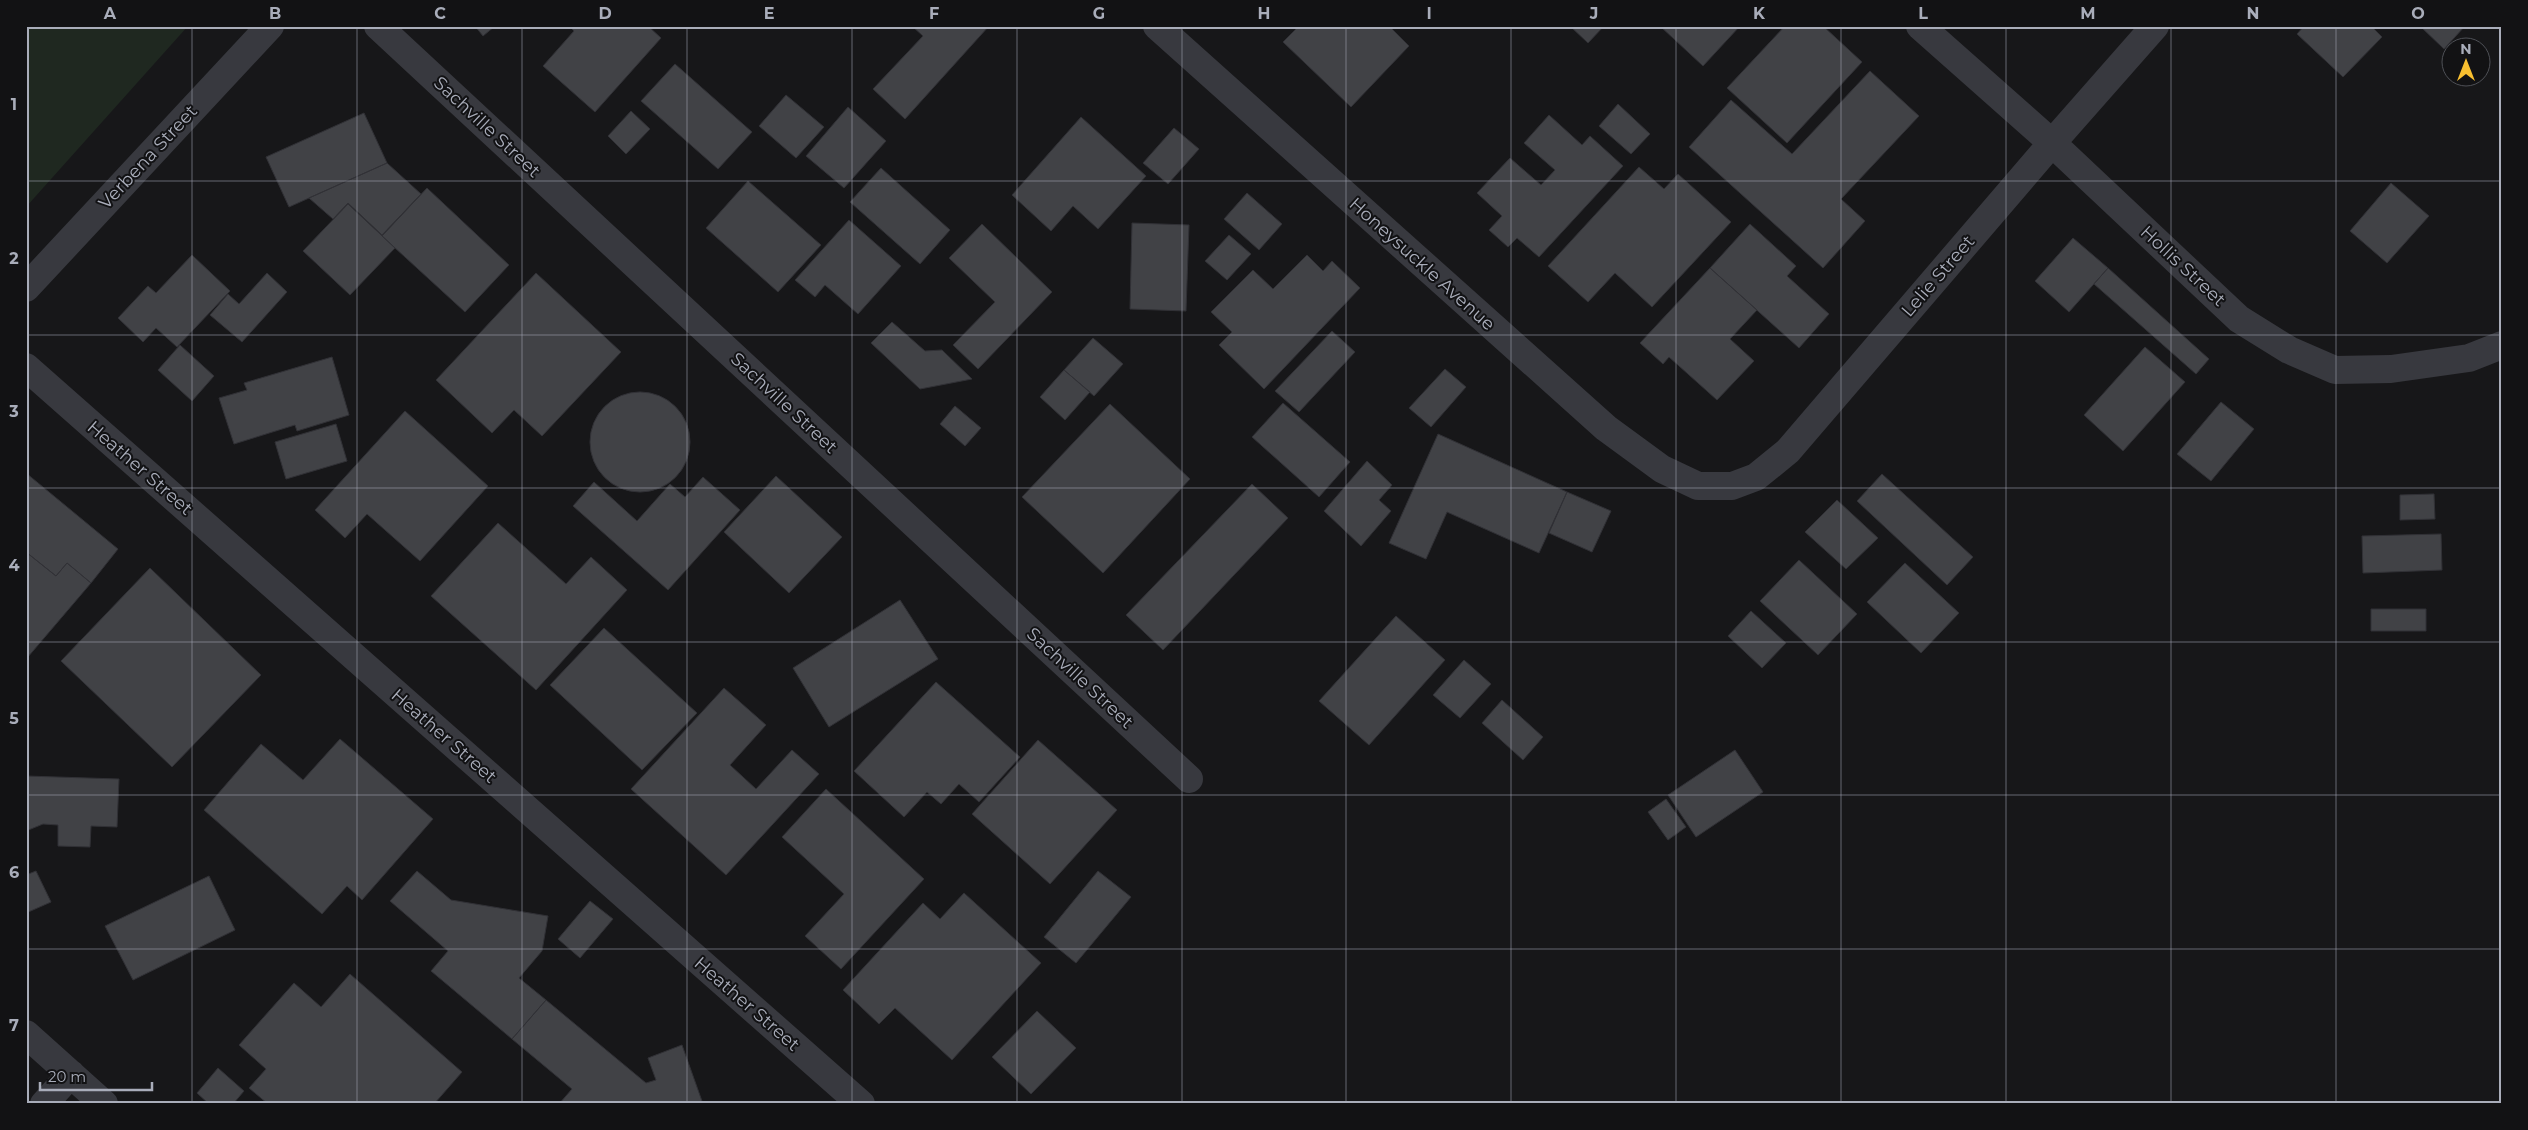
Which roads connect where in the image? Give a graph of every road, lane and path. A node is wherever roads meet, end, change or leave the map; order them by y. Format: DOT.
graph roads {
  1 [pos="270,26"];
  2 [pos="378,26"];
  3 [pos="1157,26"];
  4 [pos="1920,26"];
  5 [pos="2155,26"];
  6 [pos="2052,143"];
  7 [pos="26,288"];
  8 [pos="2502,345"];
  9 [pos="26,367"];
  10 [pos="1698,486"];
  11 [pos="1189,779"];
  12 [pos="26,1034"];
  13 [pos="71,1074"];
  14 [pos="44,1104"];
  15 [pos="104,1104"];
  16 [pos="861,1104"];
  1 -- 7 [label="street, Verbena Street"];
  2 -- 11 [label="street, Sachville Street"];
  3 -- 10 [label="street, Honeysuckle Avenue"];
  4 -- 6 [label="street, Hollis Street"];
  5 -- 6 [label="street, Lelie Street"];
  6 -- 8 [label="street, Hollis Street"];
  6 -- 10 [label="street, Lelie Street"];
  9 -- 16 [label="street, Heather Street"];
  12 -- 13 [label="street"];
  13 -- 14 [label="street"];
  13 -- 15 [label="street"];
}
